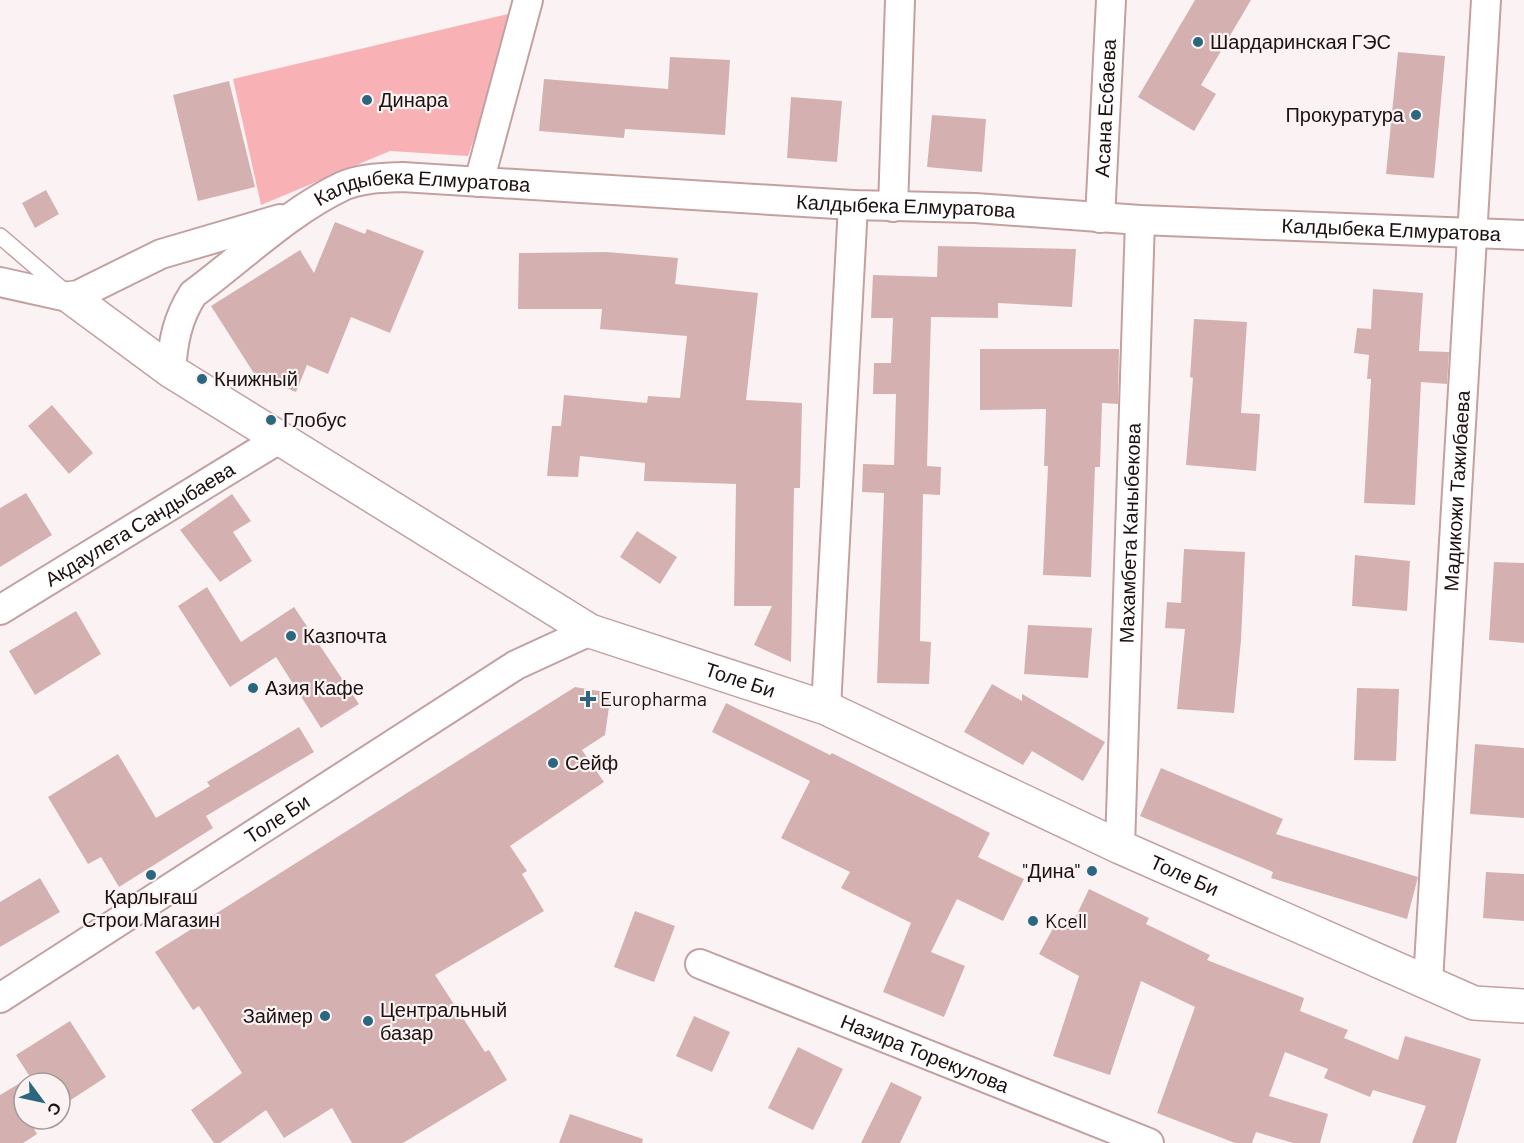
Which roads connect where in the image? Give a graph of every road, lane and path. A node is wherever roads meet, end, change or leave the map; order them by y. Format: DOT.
graph roads {
  1 [pos="528,0"];
  2 [pos="900,0"];
  3 [pos="1111,0"];
  4 [pos="1486,0"];
  5 [pos="479,182"];
  6 [pos="853,205"];
  7 [pos="893,207"];
  8 [pos="296,214"];
  9 [pos="1100,218"];
  10 [pos="1140,220"];
  11 [pos="1473,231"];
  12 [pos="1524,235"];
  13 [pos="0,236"];
  14 [pos="0,282"];
  15 [pos="72,298"];
  16 [pos="171,371"];
  17 [pos="279,439"];
  18 [pos="0,610"];
  19 [pos="590,631"];
  20 [pos="826,708"];
  21 [pos="1120,847"];
  22 [pos="700,964"];
  23 [pos="1428,982"];
  24 [pos="0,998"];
  25 [pos="1524,1006"];
  26 [pos="1149,1143"];
  1 -- 5 [label="street"];
  2 -- 7 [label="street"];
  3 -- 9 [label="street, Асана Есбаева"];
  4 -- 11 [label="street, Мадикожи Тажибаева"];
  5 -- 6 [label="street, Калдыбека Елмуратова"];
  5 -- 8 [label="street, Калдыбека Елмуратова"];
  6 -- 7 [label="street, Калдыбека Елмуратова"];
  6 -- 20 [label="street"];
  7 -- 9 [label="street, Калдыбека Елмуратова"];
  8 -- 15 [label="street, Калдыбека Елмуратова"];
  8 -- 16 [label="street, Калдыбека Елмуратова"];
  9 -- 10 [label="street, Калдыбека Елмуратова"];
  10 -- 11 [label="street, Калдыбека Елмуратова"];
  10 -- 21 [label="street, Махамбета Каныбекова"];
  11 -- 12 [label="street, Калдыбека Елмуратова"];
  11 -- 23 [label="street, Мадикожи Тажибаева"];
  13 -- 15 [label="lane"];
  14 -- 15 [label="street"];
  15 -- 16 [label="street"];
  16 -- 17 [label="street"];
  17 -- 18 [label="street, Акдаулета Сандыбаева"];
  17 -- 19 [label="street"];
  19 -- 20 [label="street, Толе Би"];
  19 -- 24 [label="street, Толе Би"];
  20 -- 21 [label="street, Толе Би"];
  21 -- 23 [label="street, Толе Би"];
  22 -- 26 [label="street, Назира Торекулова"];
  23 -- 25 [label="street, Толе Би"];
}
